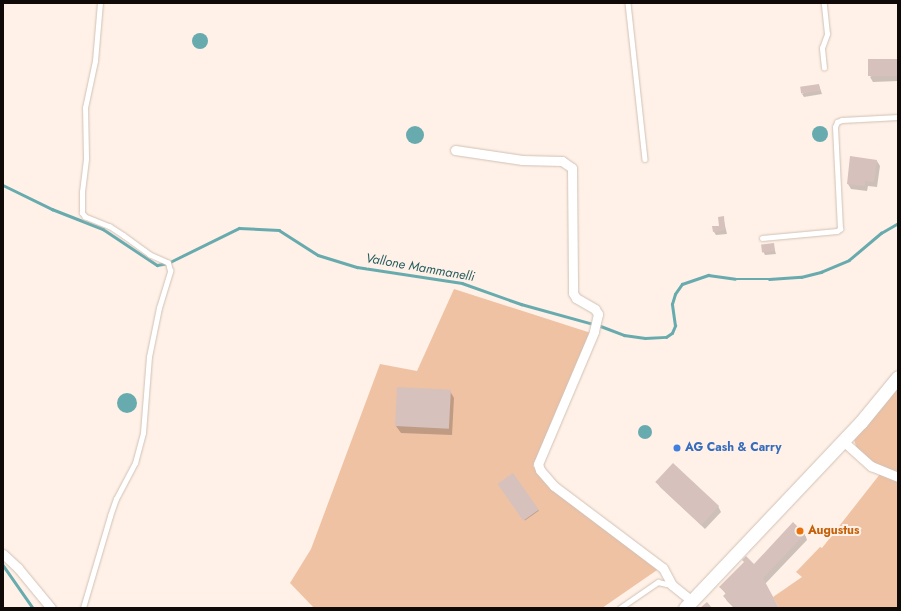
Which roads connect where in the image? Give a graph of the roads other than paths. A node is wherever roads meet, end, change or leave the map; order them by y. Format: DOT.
graph roads {
  1 [pos="100,3"];
  2 [pos="628,3"];
  3 [pos="824,3"];
  4 [pos="824,68"];
  5 [pos="898,117"];
  6 [pos="455,150"];
  7 [pos="645,159"];
  8 [pos="762,238"];
  9 [pos="898,377"];
  10 [pos="843,441"];
  11 [pos="898,477"];
  12 [pos="3,554"];
  13 [pos="672,585"];
  14 [pos="688,604"];
  15 [pos="51,608"];
  16 [pos="83,608"];
  17 [pos="620,608"];
  1 -- 16 [label="lane"];
  2 -- 7 [label="lane"];
  3 -- 4 [label="lane"];
  5 -- 8 [label="lane"];
  6 -- 13 [label="street"];
  9 -- 10 [label="main road"];
  10 -- 11 [label="street"];
  10 -- 14 [label="main road"];
  12 -- 15 [label="street"];
  13 -- 14 [label="street"];
  13 -- 17 [label="lane"];
}
